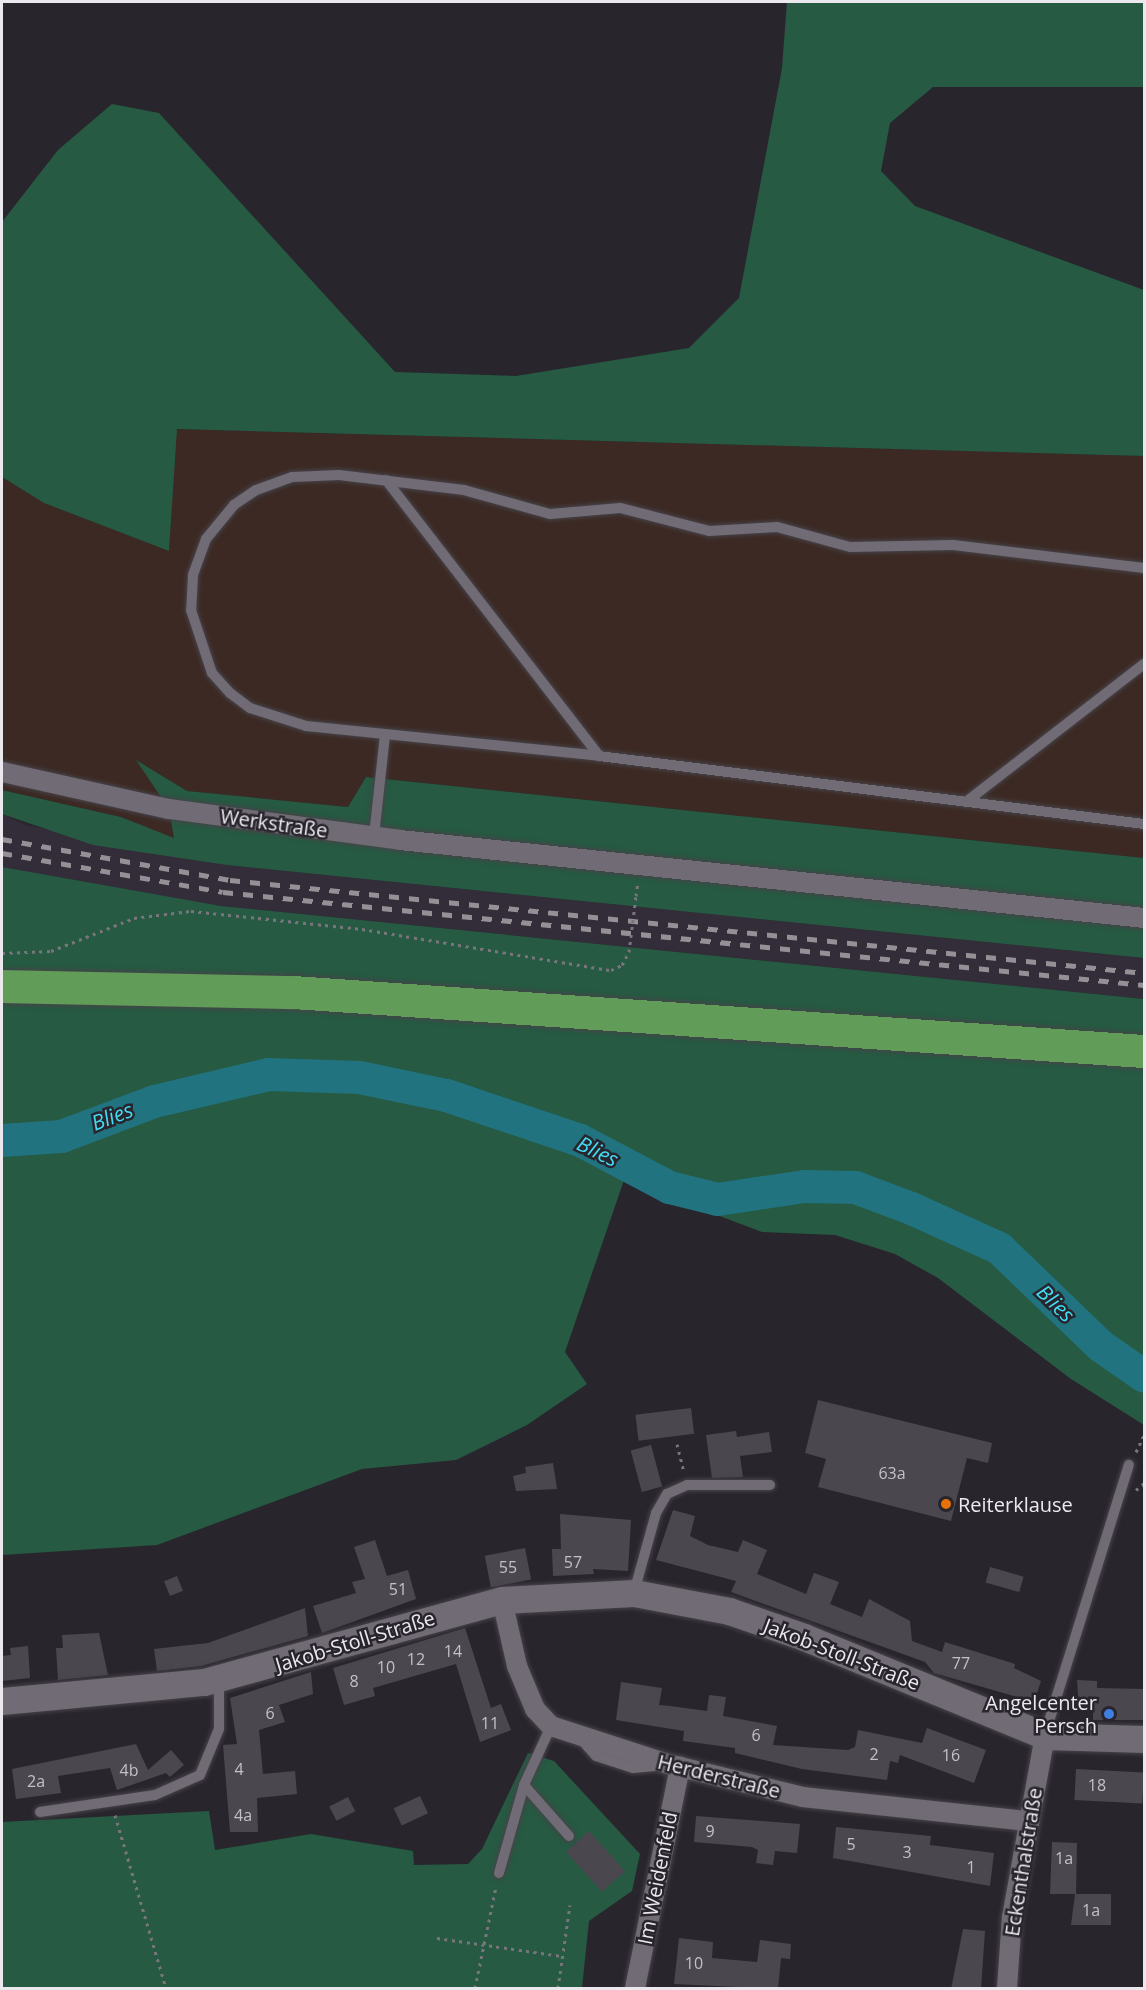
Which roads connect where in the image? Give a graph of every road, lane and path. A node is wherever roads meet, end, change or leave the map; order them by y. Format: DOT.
graph roads {
  1 [pos="386,480"];
  2 [pos="1144,568"];
  3 [pos="1144,663"];
  4 [pos="385,735"];
  5 [pos="599,756"];
  6 [pos="2,772"];
  7 [pos="966,802"];
  8 [pos="1144,824"];
  9 [pos="374,836"];
  10 [pos="636,896"];
  11 [pos="1144,918"];
  12 [pos="2,953"];
  13 [pos="2,986"];
  14 [pos="1144,1051"];
  15 [pos="1144,1435"];
  16 [pos="677,1444"];
  17 [pos="1129,1465"];
  18 [pos="687,1485"];
  19 [pos="770,1485"];
  20 [pos="634,1593"];
  21 [pos="502,1600"];
  22 [pos="219,1680"];
  23 [pos="2,1701"];
  24 [pos="551,1726"];
  25 [pos="1045,1736"];
  26 [pos="1144,1739"];
  27 [pos="674,1766"];
  28 [pos="524,1785"];
  29 [pos="111,1802"];
  30 [pos="40,1812"];
  31 [pos="1028,1821"];
  32 [pos="569,1836"];
  33 [pos="499,1873"];
  34 [pos="570,1905"];
  35 [pos="437,1938"];
  36 [pos="484,1945"];
  37 [pos="562,1956"];
  38 [pos="166,1989"];
  39 [pos="475,1989"];
  40 [pos="558,1989"];
  41 [pos="635,1989"];
  42 [pos="1007,1989"];
  1 -- 2 [label="lane"];
  1 -- 4 [label="lane"];
  1 -- 5 [label="lane"];
  3 -- 7 [label="lane"];
  4 -- 5 [label="lane"];
  4 -- 9 [label="lane"];
  5 -- 7 [label="lane"];
  6 -- 9 [label="street, Werkstraße"];
  7 -- 8 [label="lane"];
  9 -- 11 [label="street, Werkstraße"];
  10 -- 12 [label="path, bridge"];
  13 -- 14 [label="highway"];
  15 -- 17 [label="path"];
  16 -- 18 [label="path"];
  17 -- 25 [label="lane"];
  18 -- 19 [label="lane"];
  18 -- 20 [label="lane"];
  20 -- 21 [label="main road, Jakob-Stoll-Straße"];
  20 -- 25 [label="main road, Jakob-Stoll-Straße"];
  21 -- 22 [label="main road, Jakob-Stoll-Straße"];
  21 -- 24 [label="street, Herderstraße"];
  22 -- 23 [label="main road, Jakob-Stoll-Straße"];
  22 -- 29 [label="lane"];
  24 -- 27 [label="street, Herderstraße"];
  24 -- 28 [label="lane"];
  25 -- 26 [label="main road, Jakob-Stoll-Straße"];
  25 -- 31 [label="street, Eckenthalstraße"];
  27 -- 31 [label="street, Herderstraße"];
  27 -- 41 [label="street, Im Weidenfeld"];
  28 -- 32 [label="lane"];
  28 -- 33 [label="lane"];
  29 -- 30 [label="lane"];
  29 -- 38 [label="path"];
  31 -- 42 [label="street, Eckenthalstraße"];
  33 -- 36 [label="path"];
  34 -- 37 [label="path"];
  35 -- 36 [label="path"];
  36 -- 37 [label="path"];
  36 -- 39 [label="path"];
  37 -- 40 [label="path"];
}
